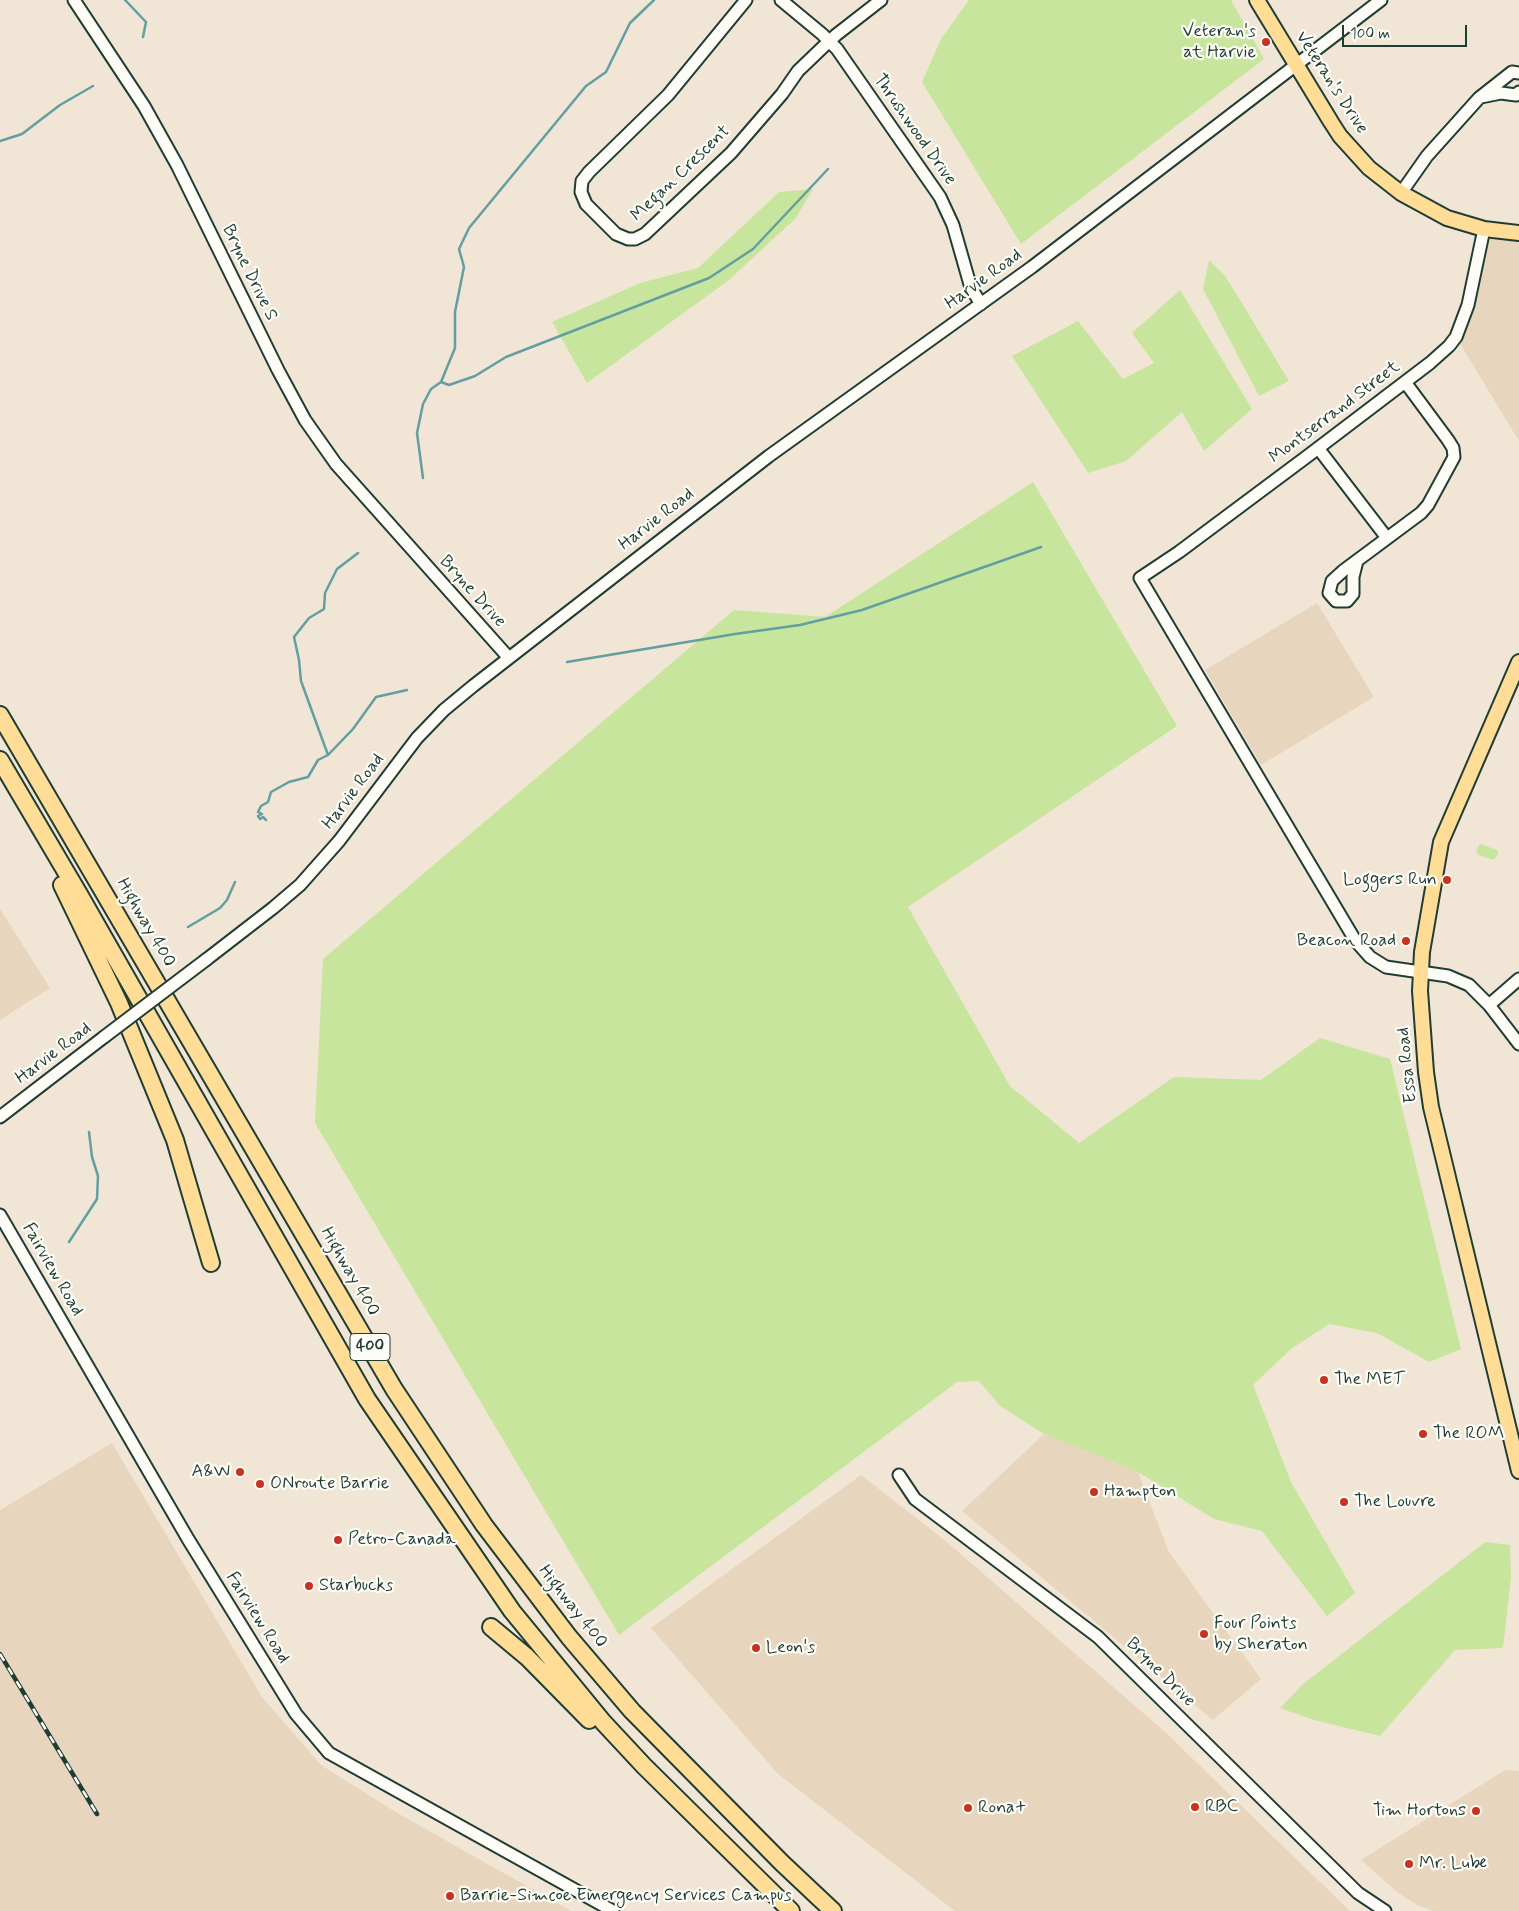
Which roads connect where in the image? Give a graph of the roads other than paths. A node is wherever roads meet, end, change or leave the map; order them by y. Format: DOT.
graph roads {
  1 [pos="74,0"];
  2 [pos="746,0"];
  3 [pos="781,0"];
  4 [pos="881,0"];
  5 [pos="1257,0"];
  6 [pos="1381,0"];
  7 [pos="829,41"];
  8 [pos="1296,66"];
  9 [pos="1519,73"];
  10 [pos="1519,92"];
  11 [pos="1479,98"];
  12 [pos="1401,193"];
  13 [pos="1484,229"];
  14 [pos="1519,233"];
  15 [pos="982,304"];
  16 [pos="1405,382"];
  17 [pos="1318,448"];
  18 [pos="1387,538"];
  19 [pos="410,549"];
  20 [pos="1357,562"];
  21 [pos="509,658"];
  22 [pos="1519,662"];
  23 [pos="0,715"];
  24 [pos="0,760"];
  25 [pos="31,812"];
  26 [pos="1421,972"];
  27 [pos="1519,979"];
  28 [pos="1489,1005"];
  29 [pos="1519,1044"];
  30 [pos="0,1117"];
  31 [pos="0,1215"];
  32 [pos="211,1263"];
  33 [pos="1517,1451"];
  34 [pos="1519,1471"];
  35 [pos="899,1475"];
  36 [pos="490,1627"];
  37 [pos="644,1766"];
  38 [pos="613,1911"];
  39 [pos="791,1911"];
  40 [pos="833,1911"];
  41 [pos="1385,1911"];
  1 -- 19 [label="street, Bryne Drive S"];
  2 -- 7 [label="street, Megan Crescent"];
  3 -- 7 [label="street, Thrushwood Drive"];
  4 -- 7 [label="street"];
  5 -- 8 [label="main road, Veteran's Drive"];
  6 -- 8 [label="street, Harvie Road"];
  7 -- 15 [label="street, Thrushwood Drive"];
  8 -- 12 [label="main road, Veteran's Drive"];
  8 -- 15 [label="street, Harvie Road"];
  9 -- 11 [label="street"];
  10 -- 11 [label="street"];
  11 -- 12 [label="street"];
  12 -- 13 [label="main road, Veteran's Drive"];
  13 -- 14 [label="main road, Veteran's Drive"];
  13 -- 16 [label="street, Montserrand Street"];
  15 -- 21 [label="street, Harvie Road"];
  16 -- 17 [label="street, Montserrand Street"];
  16 -- 18 [label="street"];
  17 -- 18 [label="street"];
  17 -- 26 [label="street, Montserrand Street"];
  18 -- 20 [label="street"];
  19 -- 21 [label="street, Bryne Drive"];
  21 -- 30 [label="street, Harvie Road, bridge"];
  22 -- 26 [label="main road, Essa Road"];
  23 -- 40 [label="highway, Highway 400 / 400"];
  24 -- 25 [label="highway, 400"];
  25 -- 32 [label="highway"];
  25 -- 37 [label="highway, 400"];
  26 -- 28 [label="street"];
  26 -- 33 [label="main road, Essa Road"];
  27 -- 28 [label="street"];
  28 -- 29 [label="street"];
  31 -- 38 [label="street, Fairview Road"];
  33 -- 34 [label="main road, Essa Road"];
  35 -- 41 [label="street, Bryne Drive"];
  36 -- 37 [label="highway"];
  37 -- 39 [label="highway, 400"];
}
